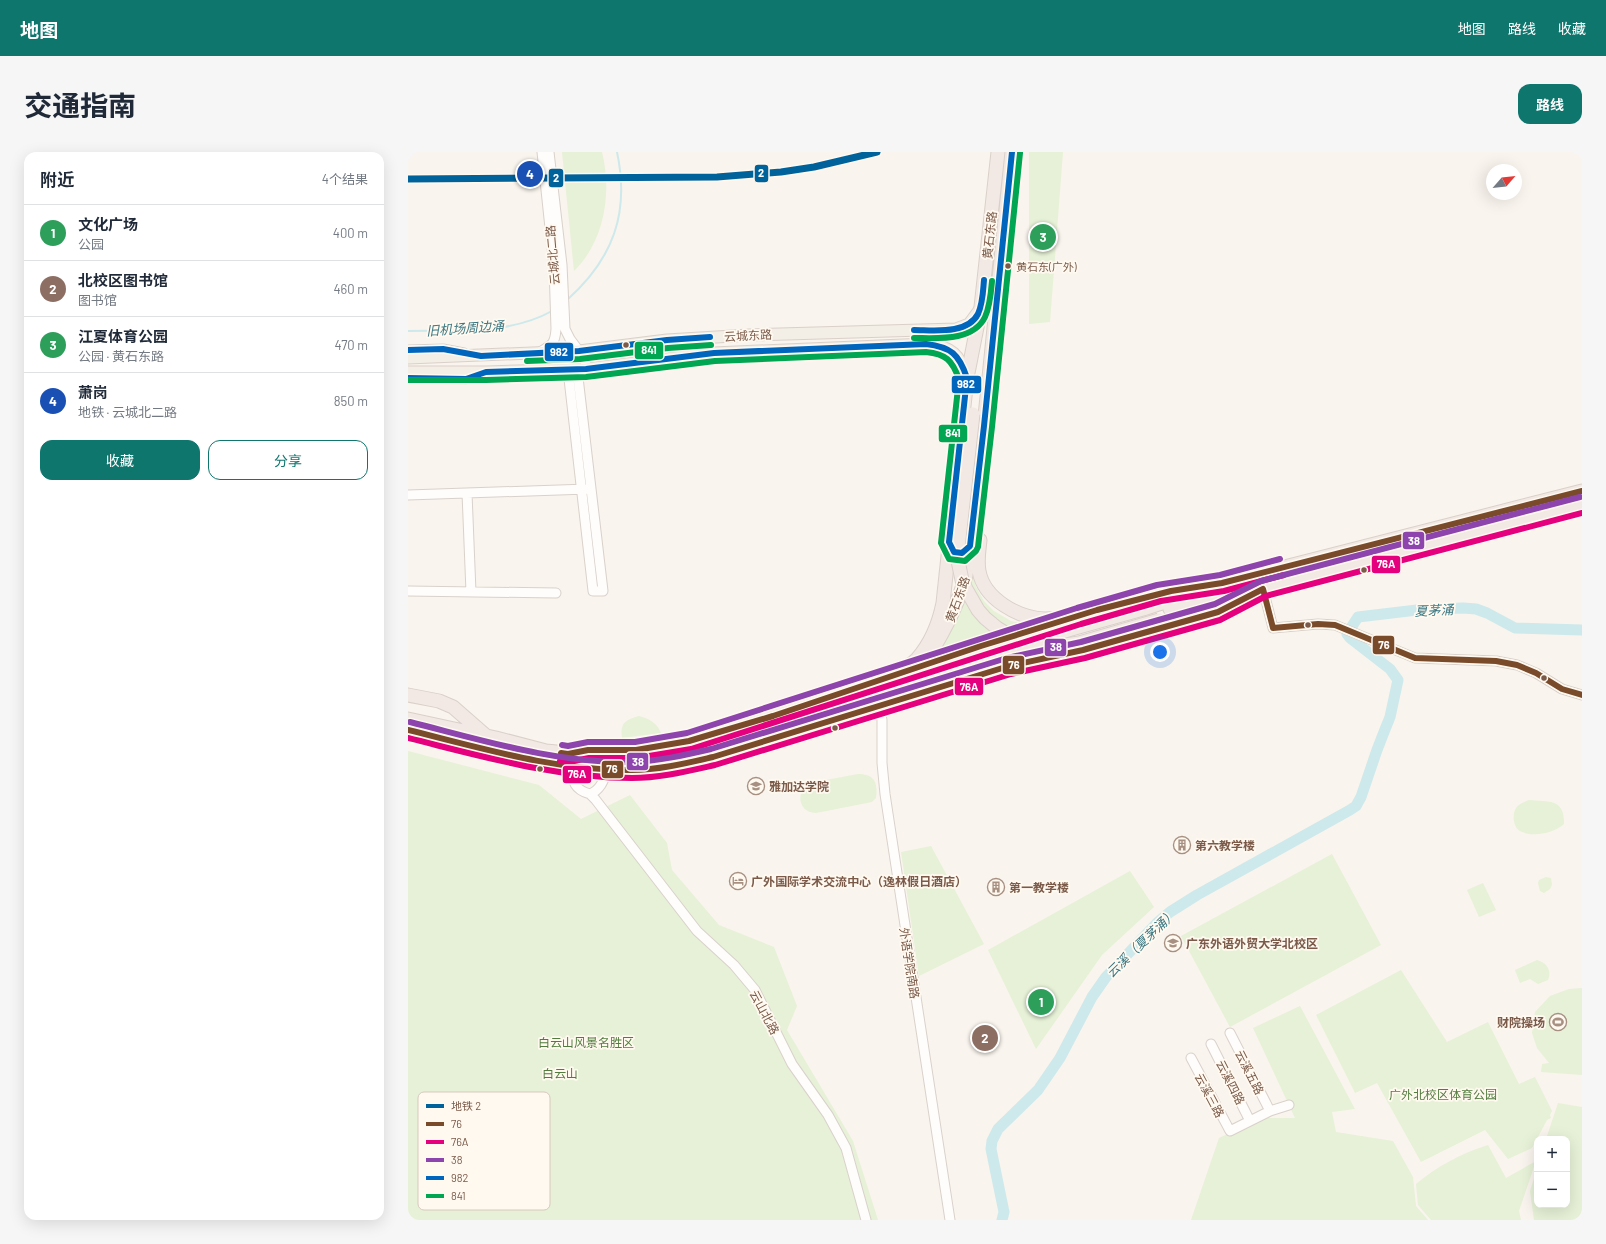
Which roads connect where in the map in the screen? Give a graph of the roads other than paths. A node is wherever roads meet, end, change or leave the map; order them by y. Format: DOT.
graph roads {
  1 [pos="542,152"];
  2 [pos="549,152"];
  3 [pos="998,152"];
  4 [pos="1012,152"];
  5 [pos="558,265"];
  6 [pos="981,307"];
  7 [pos="560,322"];
  8 [pos="925,330"];
  9 [pos="926,344"];
  10 [pos="408,350"];
  11 [pos="582,351"];
  12 [pos="540,352"];
  13 [pos="481,356"];
  14 [pos="408,358"];
  15 [pos="577,369"];
  16 [pos="408,372"];
  17 [pos="486,372"];
  18 [pos="408,378"];
  19 [pos="967,378"];
  20 [pos="984,426"];
  21 [pos="586,489"];
  22 [pos="1582,491"];
  23 [pos="467,493"];
  24 [pos="408,495"];
  25 [pos="1582,505"];
  26 [pos="949,542"];
  27 [pos="970,546"];
  28 [pos="1222,583"];
  29 [pos="1263,589"];
  30 [pos="408,591"];
  31 [pos="470,592"];
  32 [pos="556,593"];
  33 [pos="1078,616"];
  34 [pos="1069,633"];
  35 [pos="922,652"];
  36 [pos="938,660"];
  37 [pos="923,665"];
  38 [pos="888,678"];
  39 [pos="873,682"];
  40 [pos="949,685"];
  41 [pos="1582,695"];
  42 [pos="408,696"];
  43 [pos="901,699"];
  44 [pos="880,705"];
  45 [pos="408,719"];
  46 [pos="771,726"];
  47 [pos="408,730"];
  48 [pos="485,735"];
  49 [pos="408,739"];
  50 [pos="479,747"];
  51 [pos="570,759"];
  52 [pos="608,769"];
  53 [pos="590,794"];
  54 [pos="1230,1033"];
  55 [pos="1211,1044"];
  56 [pos="1191,1058"];
  57 [pos="1289,1105"];
  58 [pos="1270,1111"];
  59 [pos="1250,1121"];
  60 [pos="866,1220"];
  61 [pos="950,1220"];
  1 -- 5 [label="street, 云城北二路"];
  2 -- 5 [label="street, 云城北二路"];
  3 -- 6 [label="highway, 黄石东路"];
  4 -- 20 [label="highway, 黄石东路"];
  5 -- 7 [label="street, 云城北二路"];
  6 -- 8 [label="main road, 云城东路"];
  6 -- 19 [label="highway, 黄石东路"];
  6 -- 29 [label="highway, bridge"];
  7 -- 11 [label="street, 云城北二路"];
  7 -- 12 [label="street, 云城北二路"];
  8 -- 9 [label="street"];
  8 -- 11 [label="main road, 云城东路"];
  9 -- 15 [label="main road, 云城东路"];
  9 -- 19 [label="main road, 云城东路"];
  10 -- 13 [label="street, 云城东路"];
  11 -- 12 [label="main road, 云城东路"];
  11 -- 15 [label="street"];
  12 -- 13 [label="main road, 云城东路"];
  13 -- 14 [label="main road, 云城东路"];
  15 -- 17 [label="main road, 云城东路"];
  15 -- 21 [label="street"];
  16 -- 17 [label="main road, 云城东路"];
  17 -- 18 [label="street, 云城东路"];
  19 -- 26 [label="highway, 黄石东路"];
  20 -- 27 [label="highway, 黄石东路"];
  20 -- 33 [label="highway"];
  21 -- 21 [label="street"];
  21 -- 23 [label="street"];
  22 -- 28 [label="highway"];
  23 -- 24 [label="street"];
  23 -- 31 [label="street"];
  25 -- 29 [label="highway"];
  26 -- 27 [label="highway"];
  26 -- 35 [label="highway, 黄石东路"];
  27 -- 37 [label="highway, 黄石东路"];
  28 -- 33 [label="main road"];
  28 -- 34 [label="highway"];
  29 -- 34 [label="highway"];
  29 -- 40 [label="main road"];
  29 -- 41 [label="street"];
  30 -- 31 [label="street"];
  31 -- 32 [label="street"];
  33 -- 36 [label="main road"];
  34 -- 46 [label="highway, bridge"];
  35 -- 37 [label="highway"];
  35 -- 38 [label="highway, 黄石东路"];
  36 -- 37 [label="main road"];
  36 -- 40 [label="main road"];
  37 -- 38 [label="main road"];
  37 -- 40 [label="highway"];
  37 -- 43 [label="highway, 黄石东路"];
  38 -- 39 [label="highway, 黄石东路"];
  39 -- 44 [label="street, 外语学院南路"];
  39 -- 51 [label="highway, 黄石东路"];
  40 -- 43 [label="main road"];
  42 -- 48 [label="highway"];
  43 -- 44 [label="highway"];
  44 -- 52 [label="highway"];
  44 -- 61 [label="street, 外语学院南路"];
  45 -- 48 [label="highway"];
  46 -- 51 [label="highway"];
  46 -- 52 [label="highway"];
  47 -- 50 [label="highway"];
  48 -- 51 [label="highway"];
  49 -- 50 [label="highway"];
  50 -- 51 [label="highway"];
  51 -- 52 [label="highway"];
  51 -- 53 [label="street, 云山北路"];
  52 -- 53 [label="street"];
  53 -- 60 [label="street, 云山北路"];
  54 -- 58 [label="street, 云溪五路"];
  55 -- 59 [label="street, 云溪四路"];
  56 -- 59 [label="street, 云溪三路"];
  57 -- 58 [label="street"];
  58 -- 59 [label="street"];
}
